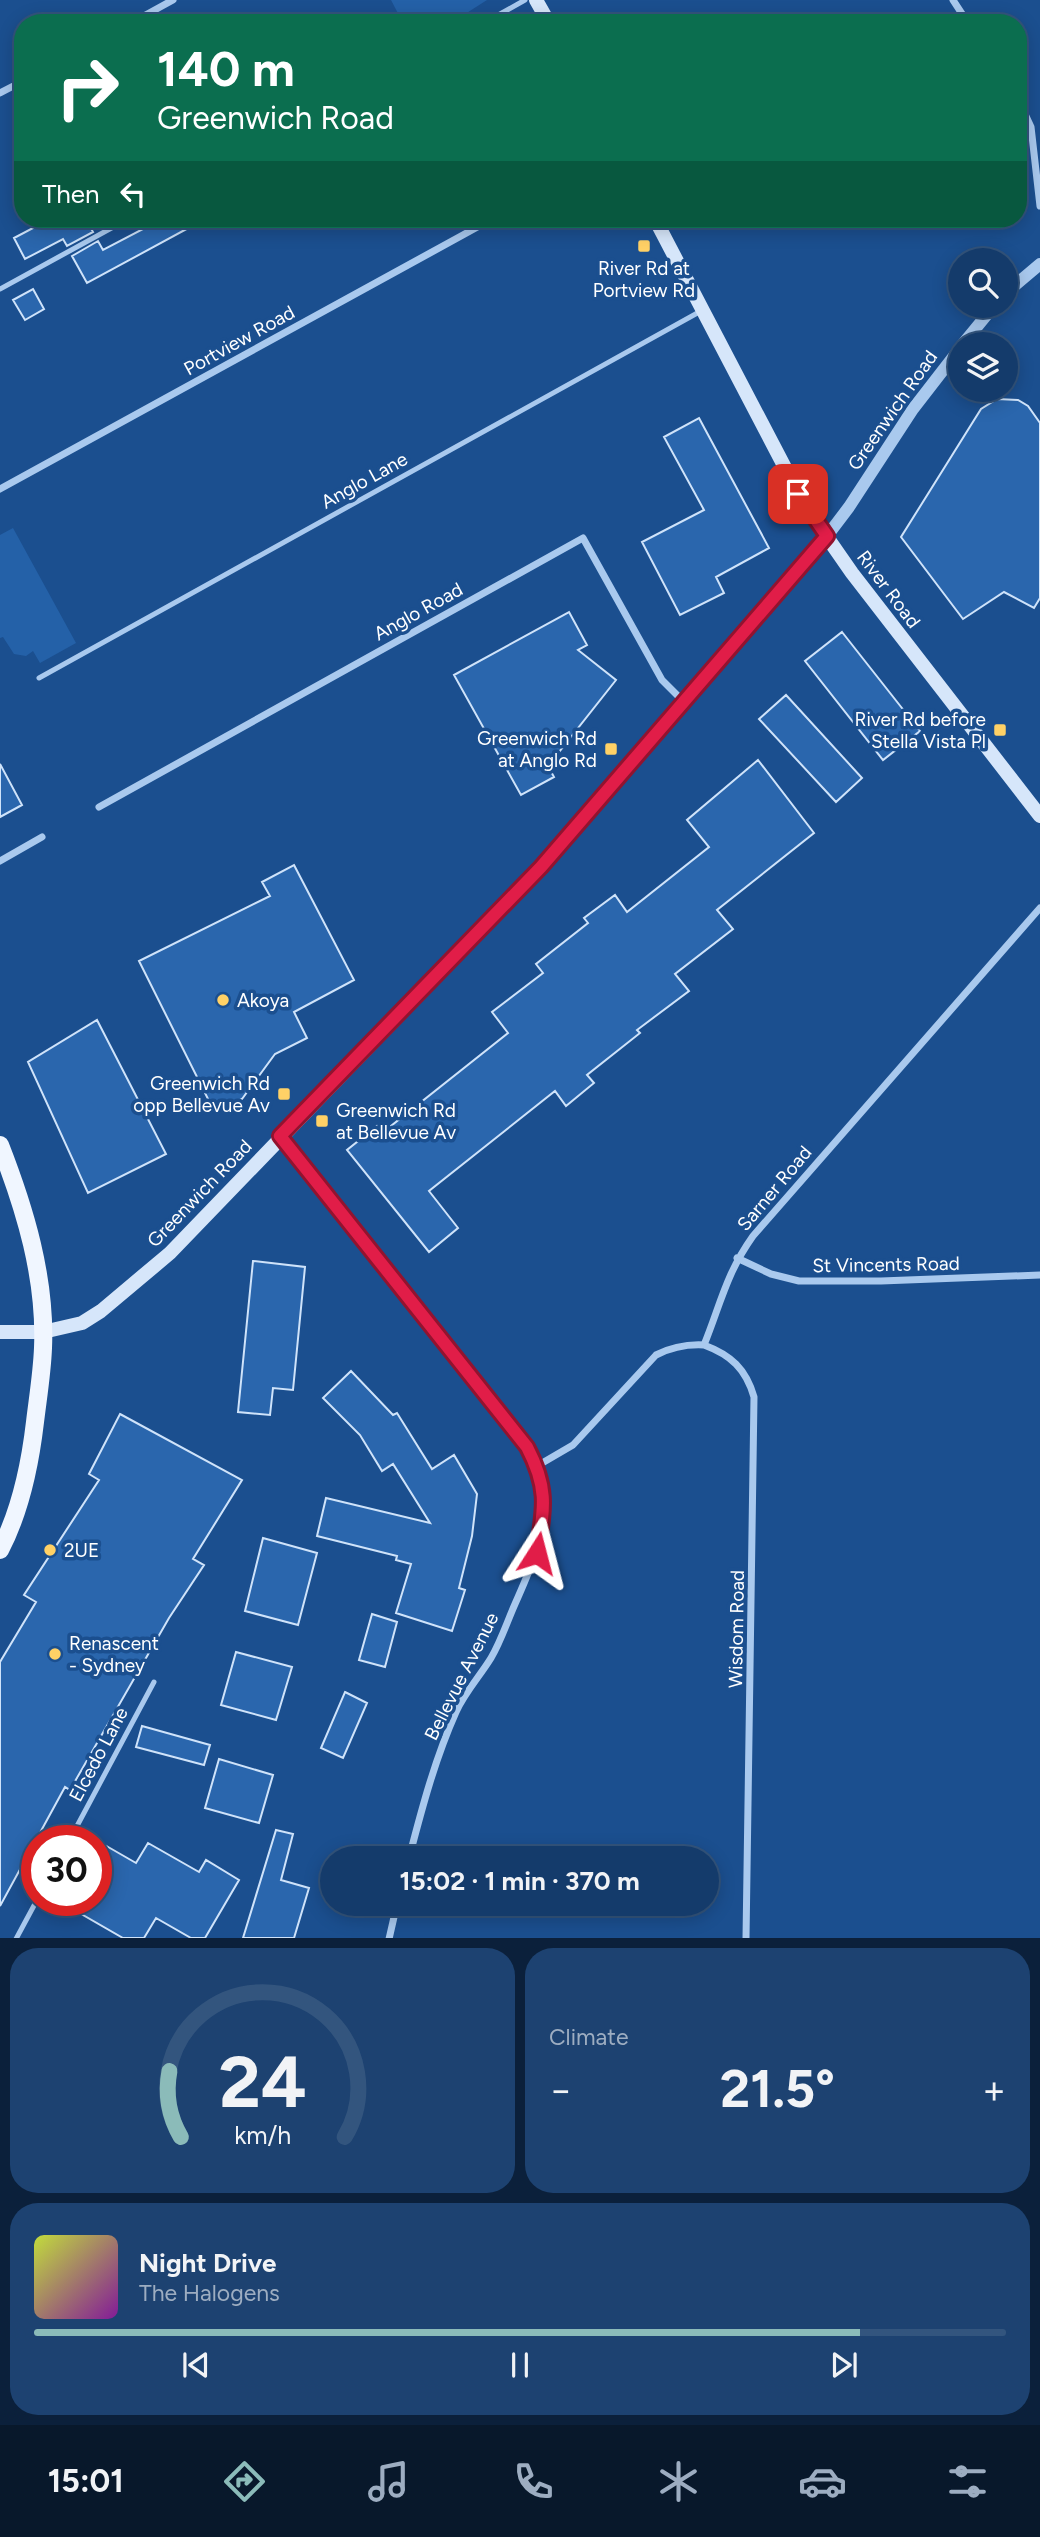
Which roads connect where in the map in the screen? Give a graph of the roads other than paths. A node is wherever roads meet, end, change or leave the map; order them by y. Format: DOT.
graph roads {
  1 [pos="173,0"];
  2 [pos="525,0"];
  3 [pos="147,14"];
  4 [pos="500,14"];
  5 [pos="1027,118"];
  6 [pos="1040,206"];
  7 [pos="112,228"];
  8 [pos="476,228"];
  9 [pos="660,228"];
  10 [pos="1040,264"];
  11 [pos="1018,283"];
  12 [pos="0,289"];
  13 [pos="703,309"];
  14 [pos="984,318"];
  15 [pos="973,332"];
  16 [pos="948,364"];
  17 [pos="0,489"];
  18 [pos="827,536"];
  19 [pos="39,678"];
  20 [pos="684,702"];
  21 [pos="99,807"];
  22 [pos="1040,816"];
  23 [pos="42,837"];
  24 [pos="0,861"];
  25 [pos="1040,908"];
  26 [pos="280,1136"];
  27 [pos="0,1145"];
  28 [pos="737,1258"];
  29 [pos="1040,1275"];
  30 [pos="0,1332"];
  31 [pos="43,1332"];
  32 [pos="704,1345"];
  33 [pos="537,1466"];
  34 [pos="0,1550"];
  35 [pos="154,1682"];
  36 [pos="78,1825"];
  37 [pos="412,1846"];
  38 [pos="28,1916"];
  39 [pos="394,1916"];
  40 [pos="16,1938"];
  41 [pos="389,1938"];
  42 [pos="746,1938"];
  1 -- 3 [label="street"];
  2 -- 4 [label="lane"];
  5 -- 6 [label="street"];
  7 -- 12 [label="lane"];
  8 -- 17 [label="street, Portview Road"];
  9 -- 13 [label="main road, River Road"];
  10 -- 11 [label="street"];
  13 -- 18 [label="main road, River Road"];
  13 -- 19 [label="lane, Anglo Lane"];
  14 -- 15 [label="street, Greenwich Road"];
  16 -- 18 [label="street, Greenwich Road"];
  18 -- 20 [label="main road, Greenwich Road"];
  18 -- 22 [label="main road, River Road"];
  20 -- 21 [label="street, Anglo Road"];
  20 -- 26 [label="main road, Greenwich Road"];
  23 -- 24 [label="street"];
  25 -- 28 [label="street, Sarner Road"];
  26 -- 31 [label="main road, Greenwich Road"];
  26 -- 33 [label="street, Bellevue Avenue"];
  27 -- 31 [label="main road"];
  28 -- 29 [label="street, St Vincents Road"];
  28 -- 32 [label="street, Sarner Road"];
  30 -- 31 [label="main road, Greenwich Road"];
  31 -- 34 [label="main road"];
  32 -- 33 [label="street"];
  32 -- 42 [label="street, Wisdom Road"];
  33 -- 37 [label="street, Bellevue Avenue"];
  35 -- 36 [label="lane, Elcedo Lane"];
  38 -- 40 [label="lane"];
  39 -- 41 [label="street"];
}
